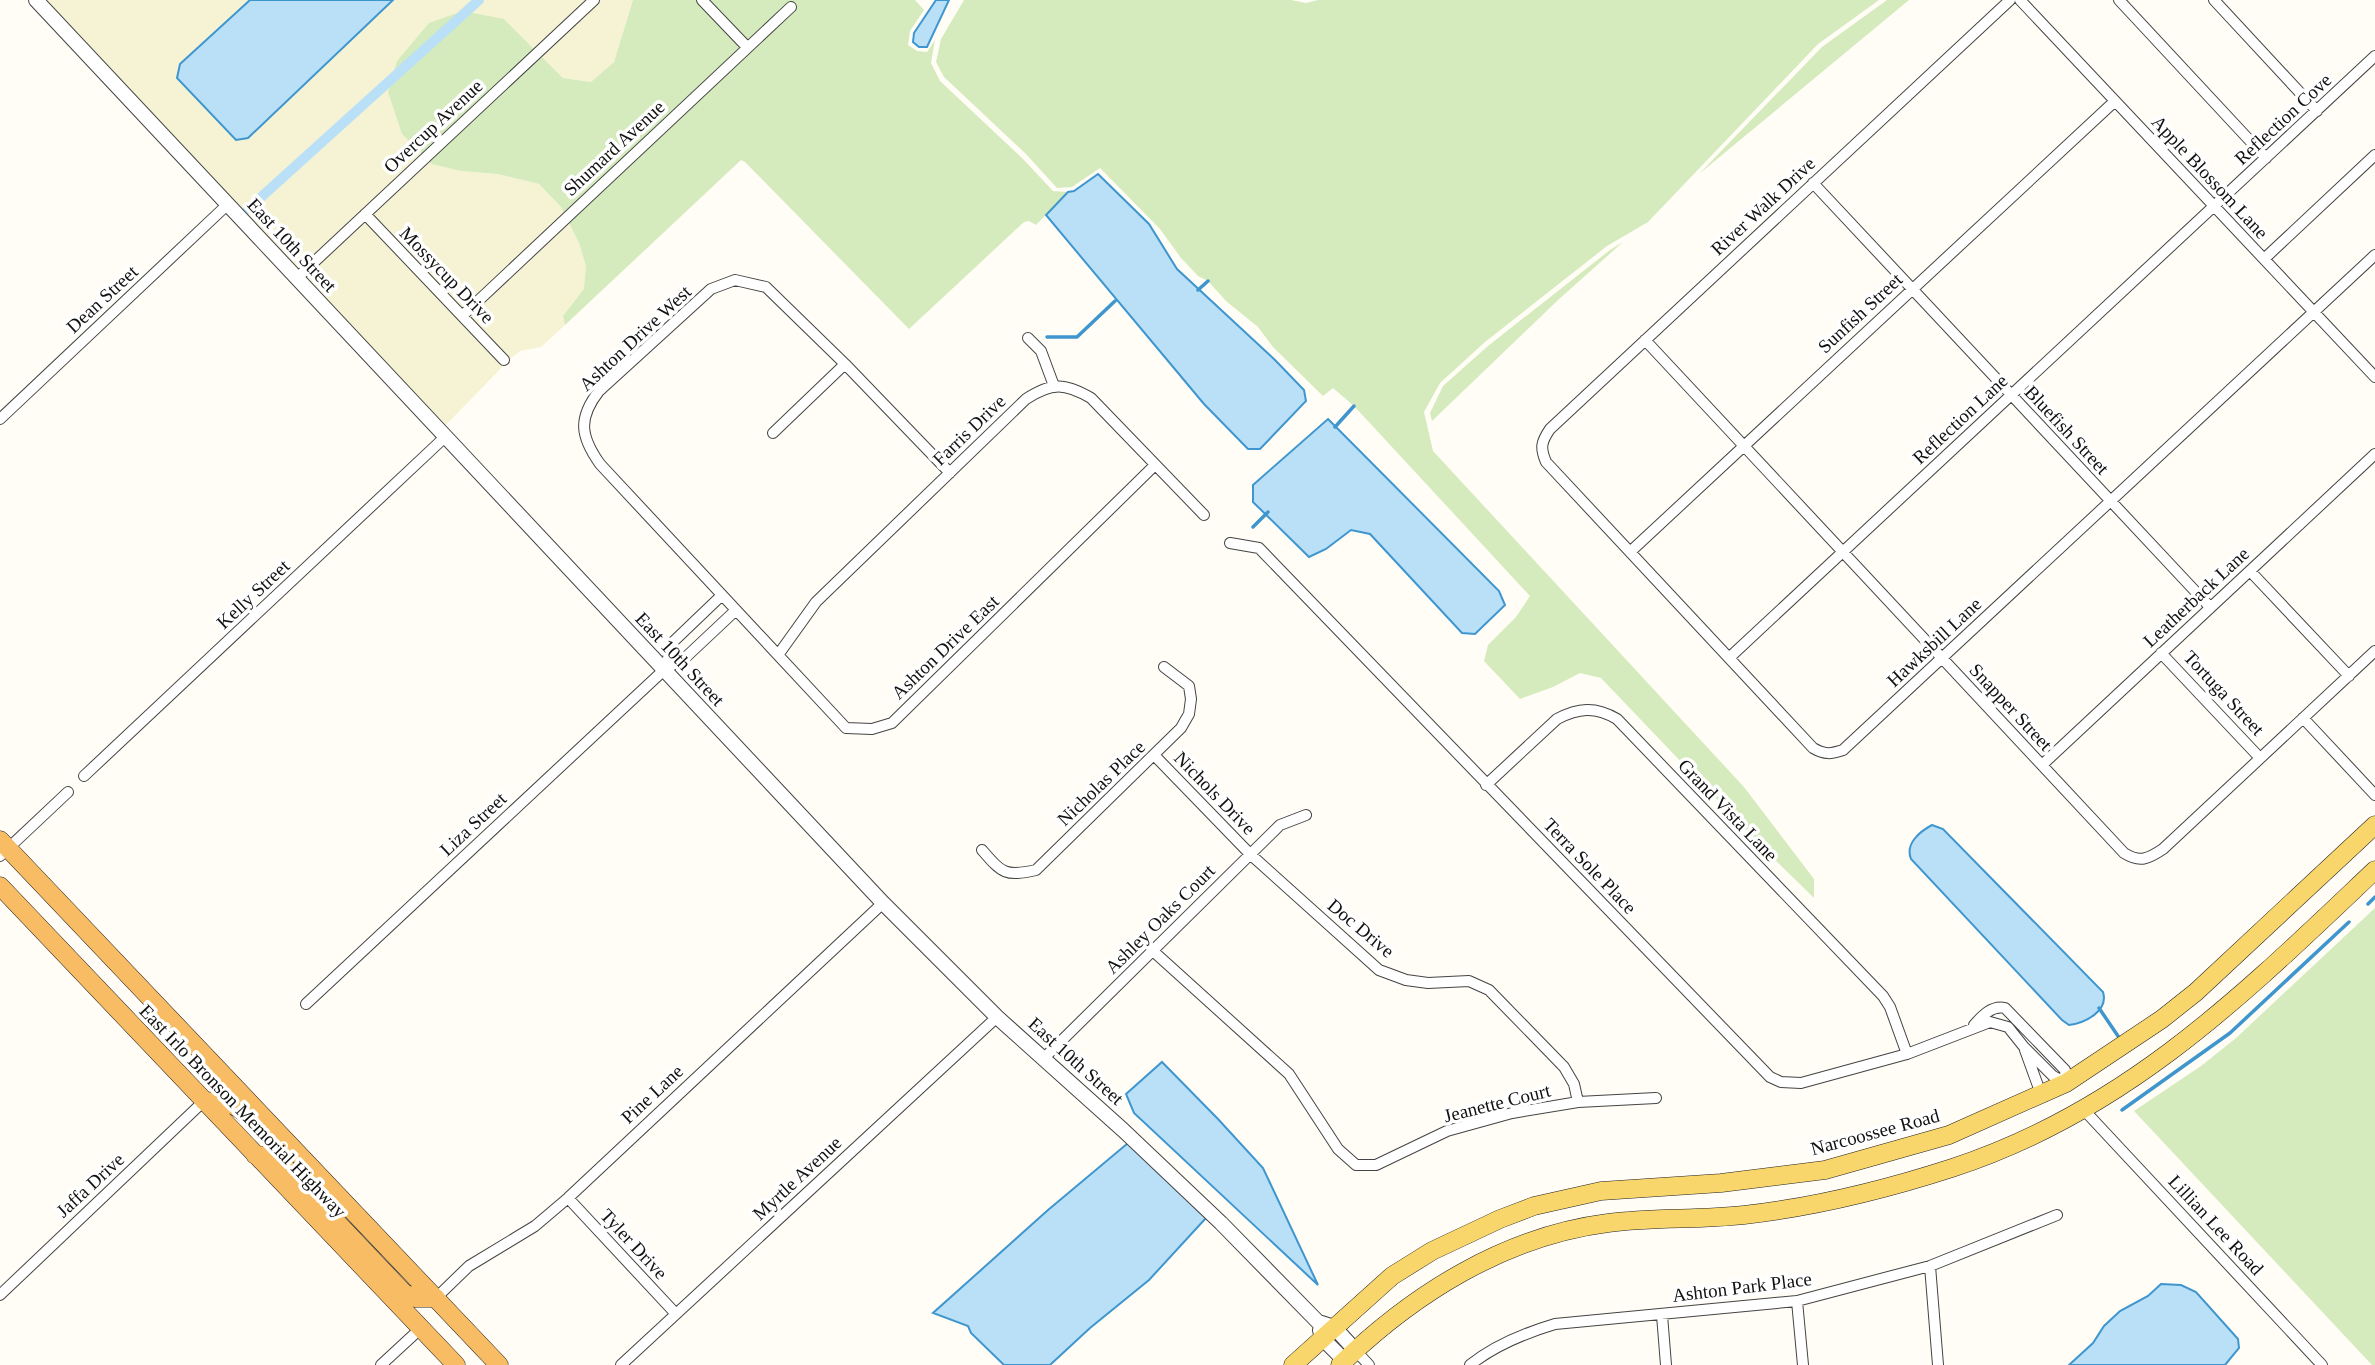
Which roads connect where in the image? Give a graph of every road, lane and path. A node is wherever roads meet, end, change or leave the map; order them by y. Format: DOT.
graph roads {
  1 [pos="36,0"];
  2 [pos="594,0"];
  3 [pos="702,0"];
  4 [pos="2010,0"];
  5 [pos="2020,0"];
  6 [pos="2119,0"];
  7 [pos="2214,0"];
  8 [pos="791,7"];
  9 [pos="747,47"];
  10 [pos="2375,56"];
  11 [pos="2115,101"];
  12 [pos="2316,111"];
  13 [pos="2375,155"];
  14 [pos="2266,159"];
  15 [pos="1813,183"];
  16 [pos="227,205"];
  17 [pos="2215,207"];
  18 [pos="365,214"];
  19 [pos="2375,256"];
  20 [pos="2264,259"];
  21 [pos="297,278"];
  22 [pos="1912,289"];
  23 [pos="2314,312"];
  24 [pos="462,316"];
  25 [pos="1028,338"];
  26 [pos="1645,340"];
  27 [pos="504,360"];
  28 [pos="845,364"];
  29 [pos="2375,377"];
  30 [pos="1054,386"];
  31 [pos="2012,396"];
  32 [pos="0,419"];
  33 [pos="773,433"];
  34 [pos="445,437"];
  35 [pos="1542,440"];
  36 [pos="1744,446"];
  37 [pos="2375,454"];
  38 [pos="1156,465"];
  39 [pos="950,473"];
  40 [pos="2111,502"];
  41 [pos="1204,515"];
  42 [pos="1230,542"];
  43 [pos="1630,552"];
  44 [pos="1843,552"];
  45 [pos="2250,571"];
  46 [pos="721,596"];
  47 [pos="2210,607"];
  48 [pos="736,610"];
  49 [pos="2375,651"];
  50 [pos="2161,653"];
  51 [pos="778,655"];
  52 [pos="1730,657"];
  53 [pos="1942,659"];
  54 [pos="1164,667"];
  55 [pos="664,670"];
  56 [pos="2349,676"];
  57 [pos="2303,718"];
  58 [pos="1154,755"];
  59 [pos="2260,758"];
  60 [pos="2042,765"];
  61 [pos="85,776"];
  62 [pos="1486,785"];
  63 [pos="68,792"];
  64 [pos="2375,795"];
  65 [pos="1306,815"];
  66 [pos="2375,825"];
  67 [pos="3,848"];
  68 [pos="982,850"];
  69 [pos="1250,855"];
  70 [pos="2375,870"];
  71 [pos="0,886"];
  72 [pos="883,903"];
  73 [pos="1153,951"];
  74 [pos="306,1004"];
  75 [pos="997,1017"];
  76 [pos="1971,1028"];
  77 [pos="2024,1047"];
  78 [pos="1906,1054"];
  79 [pos="1044,1058"];
  80 [pos="2066,1083"];
  81 [pos="2041,1094"];
  82 [pos="1656,1098"];
  83 [pos="204,1101"];
  84 [pos="1578,1102"];
  85 [pos="2084,1110"];
  86 [pos="255,1155"];
  87 [pos="568,1198"];
  88 [pos="2057,1215"];
  89 [pos="398,1259"];
  90 [pos="1930,1266"];
  91 [pos="0,1295"];
  92 [pos="436,1298"];
  93 [pos="1797,1301"];
  94 [pos="676,1314"];
  95 [pos="1662,1315"];
  96 [pos="421,1328"];
  97 [pos="1324,1329"];
  98 [pos="1347,1360"];
  99 [pos="382,1365"];
  100 [pos="456,1365"];
  101 [pos="499,1365"];
  102 [pos="621,1365"];
  103 [pos="1293,1365"];
  104 [pos="1369,1365"];
  105 [pos="1470,1365"];
  106 [pos="1666,1365"];
  107 [pos="1803,1365"];
  108 [pos="1938,1365"];
  109 [pos="2322,1365"];
  1 -- 16 [label="street, East 10th Street"];
  2 -- 18 [label="street, Overcup Avenue"];
  3 -- 9 [label="street"];
  4 -- 15 [label="street, River Walk Drive"];
  5 -- 11 [label="street, Apple Blossom Lane"];
  6 -- 14 [label="street"];
  7 -- 12 [label="street"];
  8 -- 9 [label="street, Shumard Avenue"];
  9 -- 24 [label="street, Shumard Avenue"];
  10 -- 12 [label="street, Reflection Cove"];
  11 -- 17 [label="street, Apple Blossom Lane"];
  11 -- 22 [label="street, Sunfish Street"];
  12 -- 14 [label="street, Reflection Cove"];
  13 -- 20 [label="street"];
  14 -- 17 [label="street, Reflection Cove"];
  15 -- 22 [label="street, Bluefish Street"];
  15 -- 26 [label="street, River Walk Drive"];
  16 -- 21 [label="street, East 10th Street"];
  16 -- 32 [label="street, Dean Street"];
  17 -- 20 [label="street, Apple Blossom Lane"];
  17 -- 31 [label="street, Reflection Lane"];
  18 -- 21 [label="street, Overcup Avenue"];
  18 -- 24 [label="street, Mossycup Drive"];
  19 -- 23 [label="street, Hawksbill Lane"];
  20 -- 23 [label="street, Apple Blossom Lane"];
  21 -- 34 [label="street, East 10th Street"];
  22 -- 31 [label="street, Bluefish Street"];
  22 -- 36 [label="street, Sunfish Street"];
  23 -- 29 [label="street, Apple Blossom Lane"];
  23 -- 40 [label="street, Hawksbill Lane"];
  24 -- 27 [label="street, Mossycup Drive"];
  25 -- 30 [label="street"];
  26 -- 35 [label="street, River Walk Drive"];
  26 -- 36 [label="street, Snapper Street"];
  28 -- 33 [label="street"];
  28 -- 39 [label="street, Ashton Drive West"];
  28 -- 46 [label="street, Ashton Drive West"];
  30 -- 38 [label="street"];
  30 -- 39 [label="street, Farris Drive"];
  31 -- 40 [label="street, Bluefish Street"];
  31 -- 44 [label="street, Reflection Lane"];
  34 -- 55 [label="street, East 10th Street"];
  34 -- 61 [label="street, Kelly Street"];
  35 -- 43 [label="street, Hawksbill Lane"];
  36 -- 43 [label="street, Sunfish Street"];
  36 -- 44 [label="street, Snapper Street"];
  37 -- 45 [label="street, Leatherback Lane"];
  38 -- 41 [label="street"];
  38 -- 51 [label="street, Ashton Drive East"];
  39 -- 51 [label="street, Farris Drive"];
  40 -- 47 [label="street, Bluefish Street"];
  40 -- 53 [label="street, Hawksbill Lane"];
  42 -- 62 [label="street, Terra Sole Place"];
  43 -- 52 [label="street, Hawksbill Lane"];
  44 -- 52 [label="street, Reflection Lane"];
  44 -- 53 [label="street, Snapper Street"];
  45 -- 47 [label="street, Leatherback Lane"];
  45 -- 56 [label="street"];
  46 -- 48 [label="street, Ashton Drive East"];
  46 -- 55 [label="street"];
  47 -- 50 [label="street, Leatherback Lane"];
  48 -- 51 [label="street, Ashton Drive East"];
  48 -- 55 [label="street, Liza Street"];
  49 -- 56 [label="street, Snapper Street"];
  50 -- 59 [label="street, Tortuga Street"];
  50 -- 60 [label="street, Leatherback Lane"];
  52 -- 53 [label="street, Hawksbill Lane"];
  53 -- 60 [label="street, Snapper Street"];
  54 -- 58 [label="street, Nicholas Place"];
  55 -- 72 [label="street, East 10th Street"];
  55 -- 74 [label="street, Liza Street"];
  56 -- 57 [label="street, Snapper Street"];
  57 -- 59 [label="street, Snapper Street"];
  57 -- 64 [label="street"];
  58 -- 68 [label="street, Nicholas Place"];
  58 -- 69 [label="street, Nichols Drive"];
  59 -- 60 [label="street, Snapper Street"];
  62 -- 78 [label="street, Terra Sole Place"];
  62 -- 78 [label="street, Grand Vista Lane"];
  63 -- 67 [label="street"];
  65 -- 69 [label="street, Ashley Oaks Court"];
  66 -- 80 [label="main road, Narcoossee Road"];
  67 -- 89 [label="highway, East Irlo Bronson Memorial Highway"];
  69 -- 73 [label="street, Ashley Oaks Court"];
  69 -- 84 [label="street, Doc Drive"];
  70 -- 85 [label="main road"];
  71 -- 83 [label="highway, East Irlo Bronson Memorial Highway"];
  72 -- 75 [label="street, East 10th Street"];
  72 -- 87 [label="street, Pine Lane"];
  73 -- 79 [label="street, Ashley Oaks Court"];
  73 -- 84 [label="street, Jeanette Court"];
  75 -- 79 [label="street, East 10th Street"];
  75 -- 94 [label="street, Myrtle Avenue"];
  76 -- 77 [label="street, Terra Sole Place"];
  76 -- 78 [label="street, Terra Sole Place"];
  76 -- 80 [label="street, Terra Sole Place"];
  77 -- 80 [label="street, Terra Sole Place"];
  77 -- 81 [label="street, Terra Sole Place"];
  79 -- 97 [label="street, East 10th Street"];
  80 -- 81 [label="main road, Narcoossee Road"];
  80 -- 85 [label="main road"];
  81 -- 97 [label="main road, Narcoossee Road"];
  82 -- 84 [label="street, Jeanette Court"];
  83 -- 86 [label="highway, East Irlo Bronson Memorial Highway"];
  83 -- 89 [label="highway"];
  83 -- 91 [label="street, Jaffa Drive"];
  85 -- 98 [label="main road"];
  85 -- 109 [label="street, Lillian Lee Road"];
  86 -- 92 [label="highway"];
  86 -- 96 [label="highway, East Irlo Bronson Memorial Highway"];
  87 -- 92 [label="street, Pine Lane"];
  87 -- 94 [label="street, Tyler Drive"];
  88 -- 90 [label="street, Ashton Park Place"];
  89 -- 92 [label="highway, East Irlo Bronson Memorial Highway"];
  90 -- 93 [label="street, Ashton Park Place"];
  90 -- 108 [label="street"];
  92 -- 101 [label="highway, East Irlo Bronson Memorial Highway"];
  93 -- 95 [label="street, Ashton Park Place"];
  93 -- 107 [label="street"];
  94 -- 102 [label="street, Myrtle Avenue"];
  95 -- 105 [label="street, Ashton Park Place"];
  95 -- 106 [label="street"];
  96 -- 99 [label="street"];
  96 -- 100 [label="highway, East Irlo Bronson Memorial Highway"];
  97 -- 98 [label="street, East 10th Street"];
  97 -- 103 [label="main road, Narcoossee Road"];
  98 -- 104 [label="street"];
}
